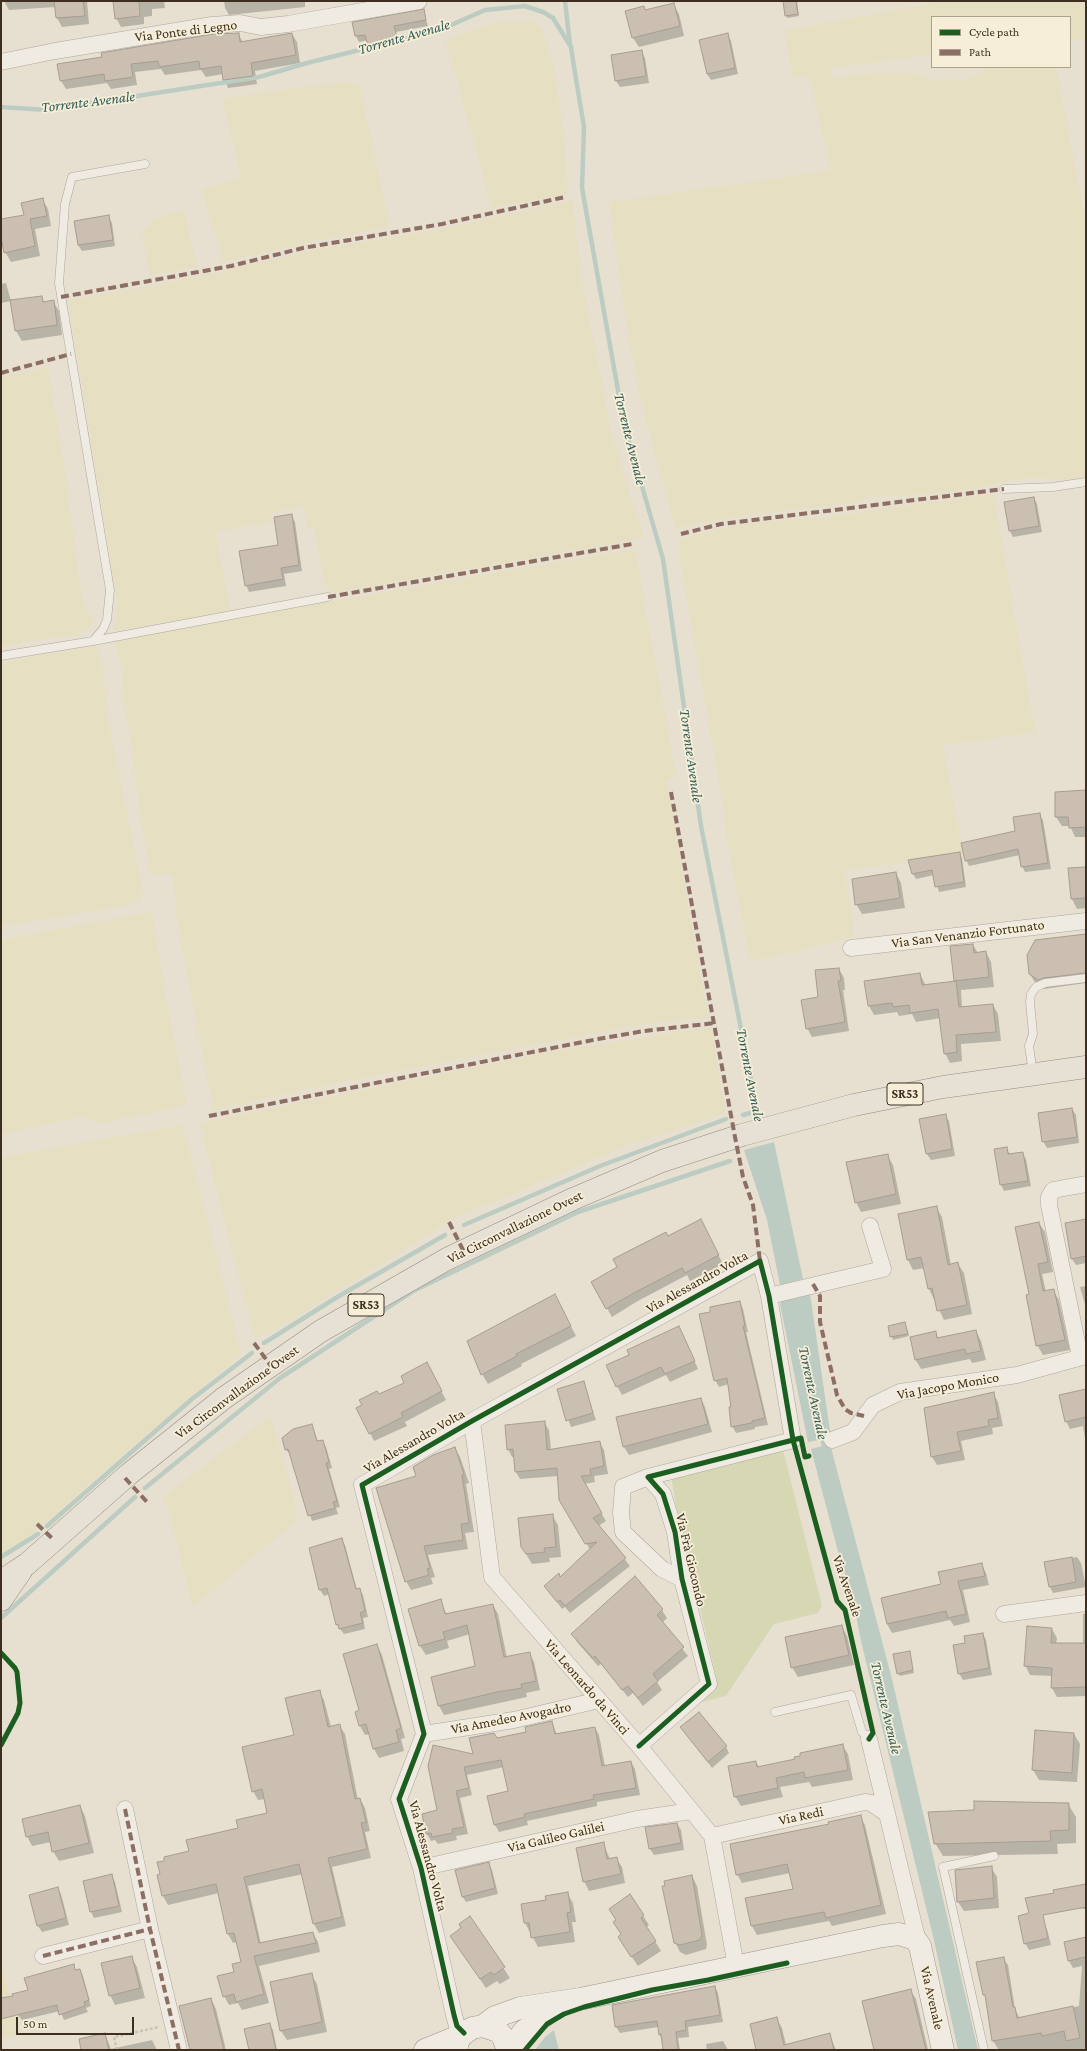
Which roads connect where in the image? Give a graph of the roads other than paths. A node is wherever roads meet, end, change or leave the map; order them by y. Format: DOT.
graph roads {
  1 [pos="419,1"];
  2 [pos="1,62"];
  3 [pos="145,164"];
  4 [pos="1086,482"];
  5 [pos="1004,490"];
  6 [pos="328,597"];
  7 [pos="93,641"];
  8 [pos="1,656"];
  9 [pos="1086,921"];
  10 [pos="851,948"];
  11 [pos="1086,978"];
  12 [pos="1086,1067"];
  13 [pos="1033,1074"];
  14 [pos="1086,1184"];
  15 [pos="870,1226"];
  16 [pos="775,1294"];
  17 [pos="1083,1356"];
  18 [pos="472,1421"];
  19 [pos="792,1440"];
  20 [pos="832,1440"];
  21 [pos="648,1477"];
  22 [pos="27,1564"];
  23 [pos="682,1579"];
  24 [pos="1,1581"];
  25 [pos="1,1600"];
  26 [pos="1086,1603"];
  27 [pos="1004,1614"];
  28 [pos="599,1700"];
  29 [pos="775,1712"];
  30 [pos="424,1734"];
  31 [pos="869,1739"];
  32 [pos="639,1746"];
  33 [pos="125,1809"];
  34 [pos="691,1811"];
  35 [pos="887,1814"];
  36 [pos="712,1836"];
  37 [pos="994,1856"];
  38 [pos="421,1868"];
  39 [pos="150,1929"];
  40 [pos="919,1944"];
  41 [pos="43,1956"];
  42 [pos="736,1966"];
  43 [pos="566,2001"];
  44 [pos="466,2031"];
  45 [pos="179,2050"];
  46 [pos="425,2050"];
  47 [pos="509,2050"];
  48 [pos="943,2050"];
  49 [pos="984,2050"];
  1 -- 2 [label="street, Via Ponte di Legno"];
  3 -- 7 [label="lane"];
  4 -- 5 [label="lane"];
  6 -- 7 [label="lane"];
  7 -- 8 [label="lane"];
  9 -- 10 [label="street, Via San Venanzio Fortunato"];
  11 -- 13 [label="lane"];
  12 -- 13 [label="main road, Via Circonvallazione Ovest / SR53"];
  13 -- 22 [label="main road, Via Circonvallazione Ovest / SR53"];
  14 -- 17 [label="street, Via Jacopo Monico"];
  15 -- 16 [label="street"];
  16 -- 18 [label="street, Via Alessandro Volta"];
  16 -- 19 [label="street, Via Alessandro Volta"];
  17 -- 20 [label="street, Via Jacopo Monico"];
  18 -- 28 [label="street, Via Leonardo da Vinci"];
  18 -- 30 [label="street, Via Alessandro Volta"];
  19 -- 21 [label="street, Via Frà Giocondo"];
  21 -- 23 [label="street, Via Frà Giocondo"];
  21 -- 23 [label="street, Via Frà Giocondo"];
  22 -- 24 [label="main road, Via Circonvallazione Ovest / SR53"];
  22 -- 25 [label="main road, Via Circonvallazione Ovest / SR53"];
  23 -- 32 [label="street, Via Frà Giocondo"];
  26 -- 27 [label="street"];
  28 -- 30 [label="street, Via Amedeo Avogadro"];
  28 -- 32 [label="street, Via Leonardo da Vinci"];
  29 -- 31 [label="lane"];
  30 -- 38 [label="street, Via Alessandro Volta"];
  31 -- 35 [label="street, Via Avenale"];
  32 -- 34 [label="street, Via Leonardo da Vinci"];
  33 -- 39 [label="street"];
  34 -- 36 [label="street, Via Leonardo da Vinci"];
  34 -- 38 [label="street, Via Galileo Galilei"];
  35 -- 36 [label="street, Via Redi"];
  35 -- 40 [label="street, Via Avenale"];
  36 -- 42 [label="street, Via Leonardo da Vinci"];
  37 -- 49 [label="lane"];
  38 -- 44 [label="street, Via Alessandro Volta"];
  39 -- 41 [label="street"];
  39 -- 45 [label="street"];
  40 -- 42 [label="street"];
  40 -- 48 [label="street, Via Avenale"];
  42 -- 43 [label="street"];
  43 -- 44 [label="street"];
  43 -- 47 [label="street"];
  44 -- 46 [label="street"];
  44 -- 47 [label="street"];
}
